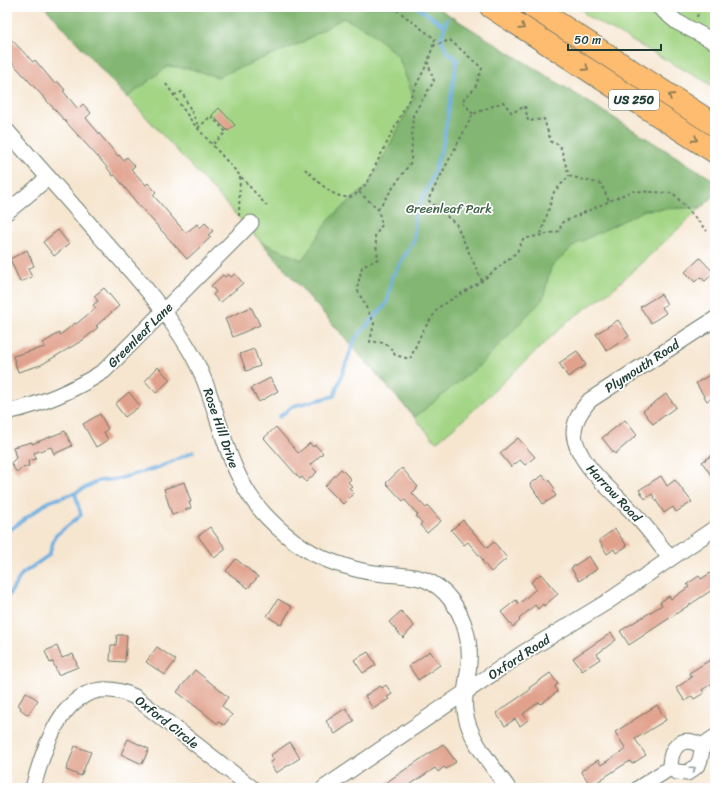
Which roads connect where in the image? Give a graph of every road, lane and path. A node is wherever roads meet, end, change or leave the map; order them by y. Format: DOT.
graph roads {
  1 [pos="393,7"];
  2 [pos="491,7"];
  3 [pos="533,7"];
  4 [pos="659,7"];
  5 [pos="700,7"];
  6 [pos="697,18"];
  7 [pos="715,42"];
  8 [pos="433,46"];
  9 [pos="428,62"];
  10 [pos="166,84"];
  11 [pos="174,95"];
  12 [pos="472,114"];
  13 [pos="715,125"];
  14 [pos="199,128"];
  15 [pos="7,131"];
  16 [pos="212,145"];
  17 [pos="715,152"];
  18 [pos="305,169"];
  19 [pos="240,176"];
  20 [pos="569,176"];
  21 [pos="48,177"];
  22 [pos="359,192"];
  23 [pos="609,201"];
  24 [pos="267,206"];
  25 [pos="378,209"];
  26 [pos="7,212"];
  27 [pos="245,222"];
  28 [pos="707,231"];
  29 [pos="541,234"];
  30 [pos="482,281"];
  31 [pos="164,310"];
  32 [pos="715,319"];
  33 [pos="7,412"];
  34 [pos="577,420"];
  35 [pos="715,528"];
  36 [pos="670,558"];
  37 [pos="464,693"];
  38 [pos="715,737"];
  39 [pos="702,746"];
  40 [pos="670,768"];
  41 [pos="33,788"];
  42 [pos="252,788"];
  43 [pos="324,788"];
  44 [pos="508,788"];
  45 [pos="639,788"];
  1 -- 8 [label="path"];
  2 -- 17 [label="highway, US 250, one-way"];
  13 -- 3 [label="highway, US 250, one-way"];
  4 -- 7 [label="street"];
  5 -- 6 [label="path"];
  8 -- 9 [label="path"];
  8 -- 12 [label="path"];
  9 -- 22 [label="path"];
  9 -- 25 [label="path"];
  10 -- 11 [label="path"];
  11 -- 14 [label="path"];
  11 -- 14 [label="path"];
  12 -- 20 [label="path"];
  12 -- 30 [label="path"];
  14 -- 16 [label="path"];
  14 -- 16 [label="path"];
  15 -- 21 [label="street, Rose Hill Drive"];
  16 -- 19 [label="path"];
  18 -- 22 [label="path"];
  19 -- 24 [label="path"];
  19 -- 27 [label="path"];
  20 -- 23 [label="path"];
  20 -- 29 [label="path"];
  21 -- 26 [label="street"];
  21 -- 31 [label="street, Rose Hill Drive"];
  22 -- 25 [label="path"];
  23 -- 28 [label="path"];
  23 -- 29 [label="path"];
  25 -- 30 [label="path"];
  27 -- 31 [label="street, Greenleaf Lane"];
  29 -- 30 [label="path"];
  31 -- 33 [label="street, Greenleaf Lane"];
  31 -- 37 [label="street, Rose Hill Drive"];
  32 -- 34 [label="street, Plymouth Road"];
  34 -- 36 [label="street, Harrow Road"];
  35 -- 36 [label="street, Oxford Road"];
  36 -- 37 [label="street, Oxford Road"];
  37 -- 43 [label="street, Oxford Road"];
  37 -- 44 [label="street, Rose Hill Drive"];
  38 -- 39 [label="street"];
  40 -- 39 [label="street, one-way"];
  39 -- 40 [label="street"];
  40 -- 45 [label="street"];
  41 -- 42 [label="street, Oxford Circle"];
}
